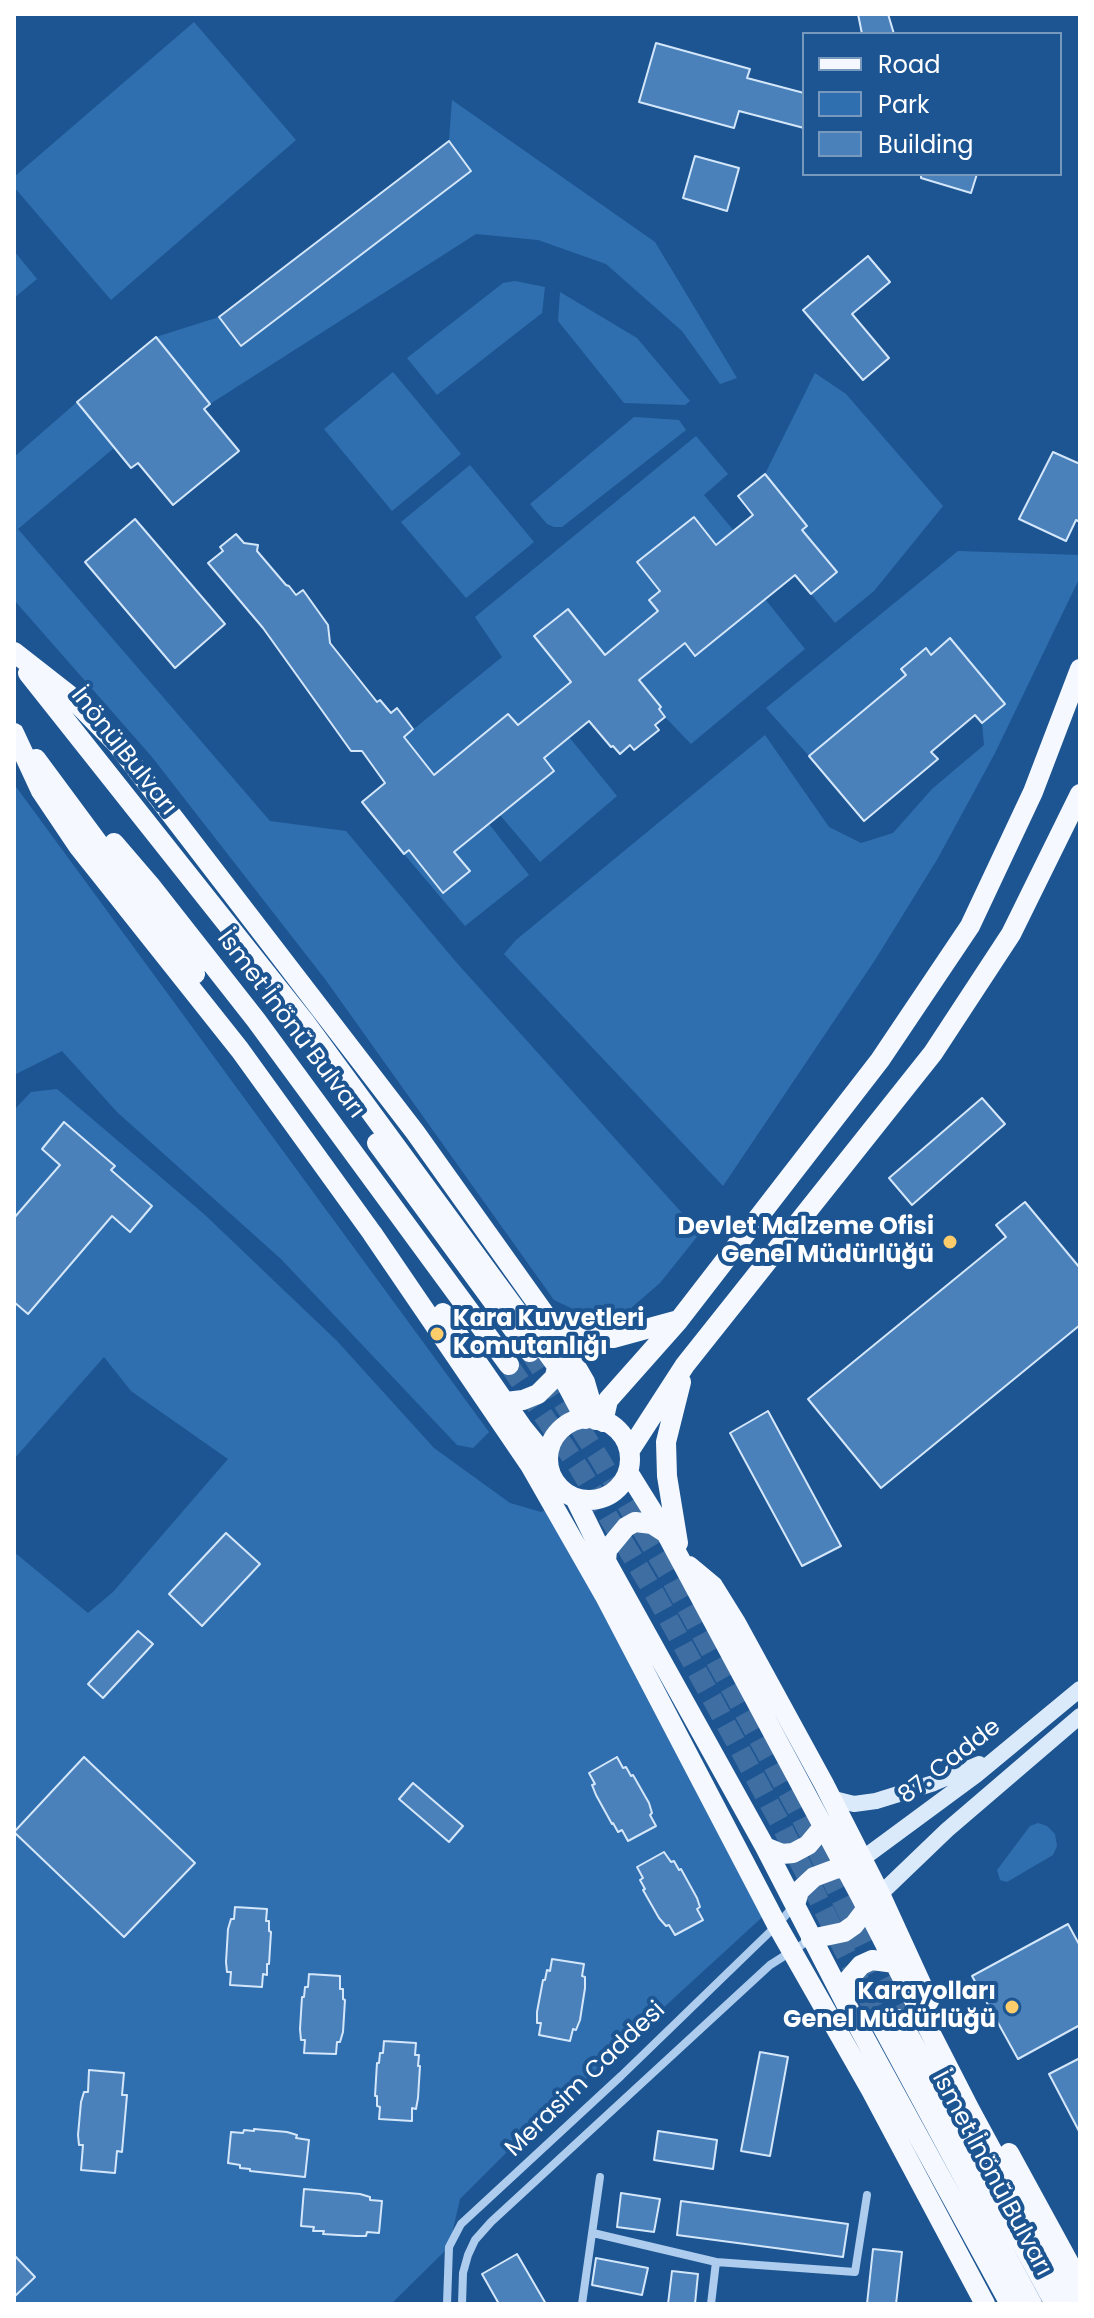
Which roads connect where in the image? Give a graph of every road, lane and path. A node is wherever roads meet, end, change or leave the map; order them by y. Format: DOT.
graph roads {
  1 [pos="15,653"];
  2 [pos="1080,669"];
  3 [pos="14,730"];
  4 [pos="1080,794"];
  5 [pos="192,882"];
  6 [pos="549,1320"];
  7 [pos="679,1320"];
  8 [pos="530,1352"];
  9 [pos="509,1365"];
  10 [pos="685,1365"];
  11 [pos="557,1366"];
  12 [pos="506,1402"];
  13 [pos="594,1420"];
  14 [pos="630,1450"];
  15 [pos="548,1459"];
  16 [pos="628,1472"];
  17 [pos="575,1498"];
  18 [pos="666,1533"];
  19 [pos="606,1561"];
  20 [pos="682,1563"];
  21 [pos="1080,1689"];
  22 [pos="1080,1716"];
  23 [pos="1005,1749"];
  24 [pos="830,1798"];
  25 [pos="823,1827"];
  26 [pos="765,1847"];
  27 [pos="854,1864"];
  28 [pos="874,1901"];
  29 [pos="795,1905"];
  30 [pos="777,1925"];
  31 [pos="811,1939"];
  32 [pos="791,1950"];
  33 [pos="895,1963"];
  34 [pos="845,2002"];
  35 [pos="600,2177"];
  36 [pos="867,2195"];
  37 [pos="593,2233"];
  38 [pos="716,2262"];
  39 [pos="1080,2283"];
  40 [pos="447,2304"];
  41 [pos="462,2304"];
  42 [pos="582,2304"];
  43 [pos="711,2304"];
  44 [pos="985,2304"];
  45 [pos="1010,2304"];
  46 [pos="1032,2304"];
  47 [pos="1055,2304"];
  48 [pos="1075,2304"];
  1 -- 5 [label="main road, İnönü Bulvarı"];
  1 -- 6 [label="main road"];
  2 -- 7 [label="main road"];
  3 -- 9 [label="main road, İsmet İnönü Bulvarı"];
  3 -- 12 [label="main road"];
  3 -- 30 [label="main road"];
  4 -- 10 [label="main road"];
  5 -- 8 [label="main road, İsmet İnönü Bulvarı"];
  5 -- 11 [label="main road"];
  6 -- 7 [label="main road"];
  6 -- 13 [label="main road"];
  7 -- 13 [label="main road"];
  10 -- 14 [label="main road"];
  10 -- 20 [label="main road"];
  11 -- 12 [label="main road"];
  11 -- 13 [label="main road"];
  12 -- 15 [label="main road"];
  13 -- 14 [label="main road"];
  13 -- 15 [label="main road"];
  14 -- 16 [label="main road"];
  15 -- 17 [label="main road"];
  16 -- 17 [label="main road"];
  16 -- 18 [label="main road"];
  17 -- 19 [label="main road"];
  18 -- 19 [label="main road"];
  18 -- 20 [label="main road"];
  19 -- 26 [label="main road"];
  20 -- 24 [label="main road"];
  20 -- 25 [label="main road"];
  21 -- 23 [label="street, 87. Cadde"];
  22 -- 28 [label="street, 87. Cadde"];
  23 -- 24 [label="street"];
  23 -- 27 [label="street, 87. Cadde"];
  24 -- 27 [label="main road"];
  25 -- 26 [label="main road"];
  25 -- 27 [label="main road"];
  26 -- 29 [label="main road"];
  27 -- 28 [label="main road"];
  27 -- 29 [label="main road"];
  28 -- 31 [label="main road"];
  28 -- 33 [label="main road"];
  28 -- 39 [label="main road"];
  29 -- 30 [label="street, Merasim Caddesi"];
  29 -- 31 [label="main road"];
  30 -- 32 [label="main road"];
  30 -- 40 [label="street, Merasim Caddesi"];
  31 -- 32 [label="street, Merasim Caddesi"];
  31 -- 34 [label="main road"];
  32 -- 41 [label="street, Merasim Caddesi"];
  32 -- 44 [label="main road"];
  33 -- 34 [label="main road"];
  33 -- 48 [label="main road"];
  34 -- 45 [label="main road"];
  35 -- 37 [label="street"];
  36 -- 38 [label="street"];
  37 -- 38 [label="street"];
  37 -- 42 [label="street"];
  38 -- 43 [label="street"];
  46 -- 47 [label="main road, İsmet İnönü Bulvarı"];
}
